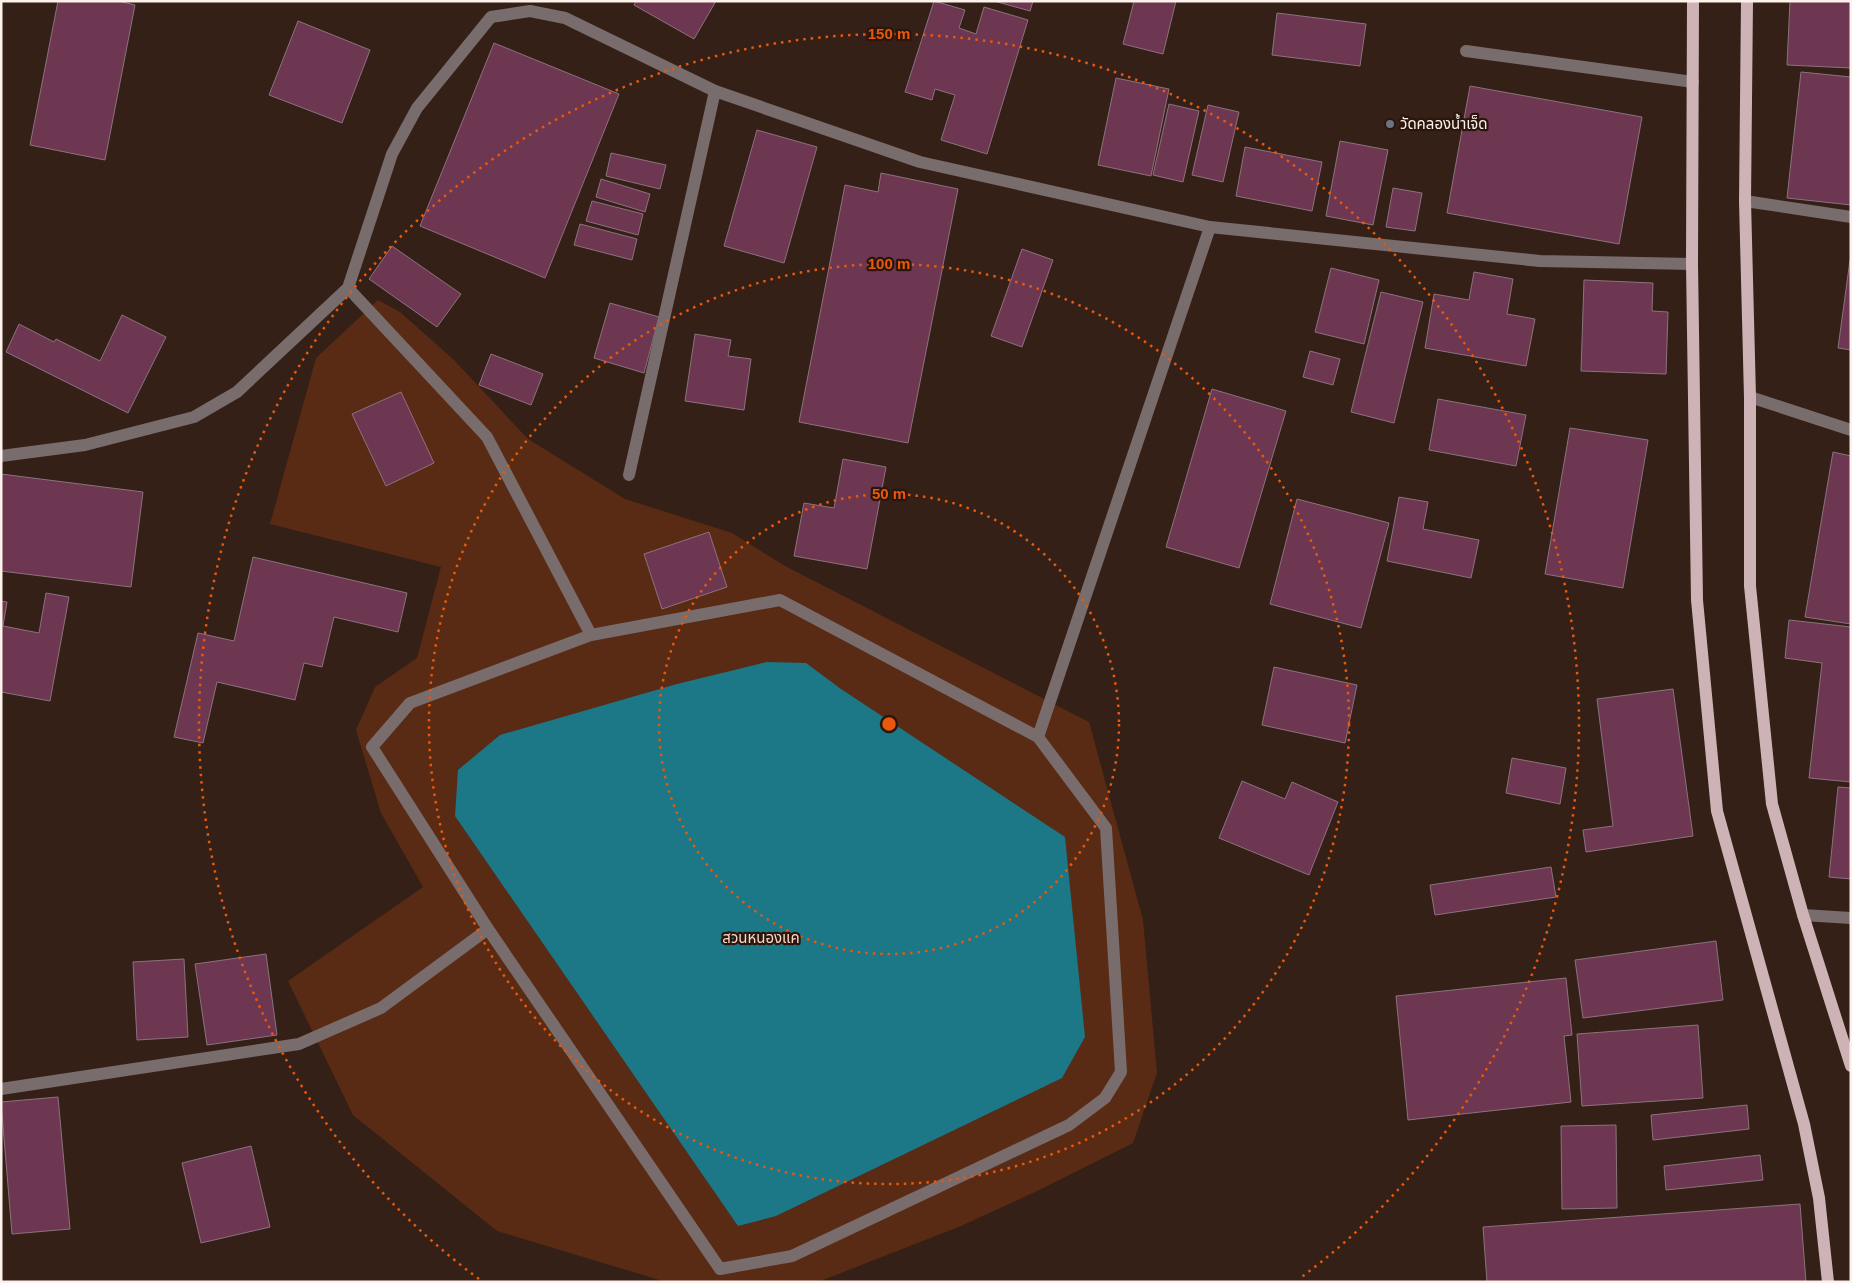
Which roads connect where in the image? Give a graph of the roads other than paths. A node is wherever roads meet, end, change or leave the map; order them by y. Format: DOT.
graph roads {
  1 [pos="1693,1"];
  2 [pos="1747,1"];
  3 [pos="1466,51"];
  4 [pos="1693,82"];
  5 [pos="714,91"];
  6 [pos="1745,201"];
  7 [pos="1851,217"];
  8 [pos="1210,227"];
  9 [pos="1692,264"];
  10 [pos="348,288"];
  11 [pos="1750,397"];
  12 [pos="1851,430"];
  13 [pos="1,456"];
  14 [pos="629,475"];
  15 [pos="591,635"];
  16 [pos="1038,738"];
  17 [pos="1803,915"];
  18 [pos="1851,918"];
  19 [pos="488,929"];
  20 [pos="1851,1066"];
  21 [pos="1,1089"];
  22 [pos="1828,1282"];
  1 -- 4 [label="main road"];
  2 -- 6 [label="main road"];
  3 -- 4 [label="street"];
  4 -- 9 [label="main road"];
  5 -- 8 [label="street"];
  5 -- 10 [label="street"];
  5 -- 14 [label="street"];
  6 -- 7 [label="street"];
  6 -- 11 [label="main road"];
  8 -- 9 [label="street"];
  8 -- 16 [label="street"];
  9 -- 22 [label="main road"];
  10 -- 13 [label="street"];
  10 -- 15 [label="street"];
  11 -- 12 [label="street"];
  11 -- 17 [label="main road"];
  15 -- 16 [label="street"];
  15 -- 19 [label="street"];
  16 -- 19 [label="street"];
  17 -- 18 [label="street"];
  17 -- 20 [label="main road"];
  19 -- 21 [label="street"];
}
